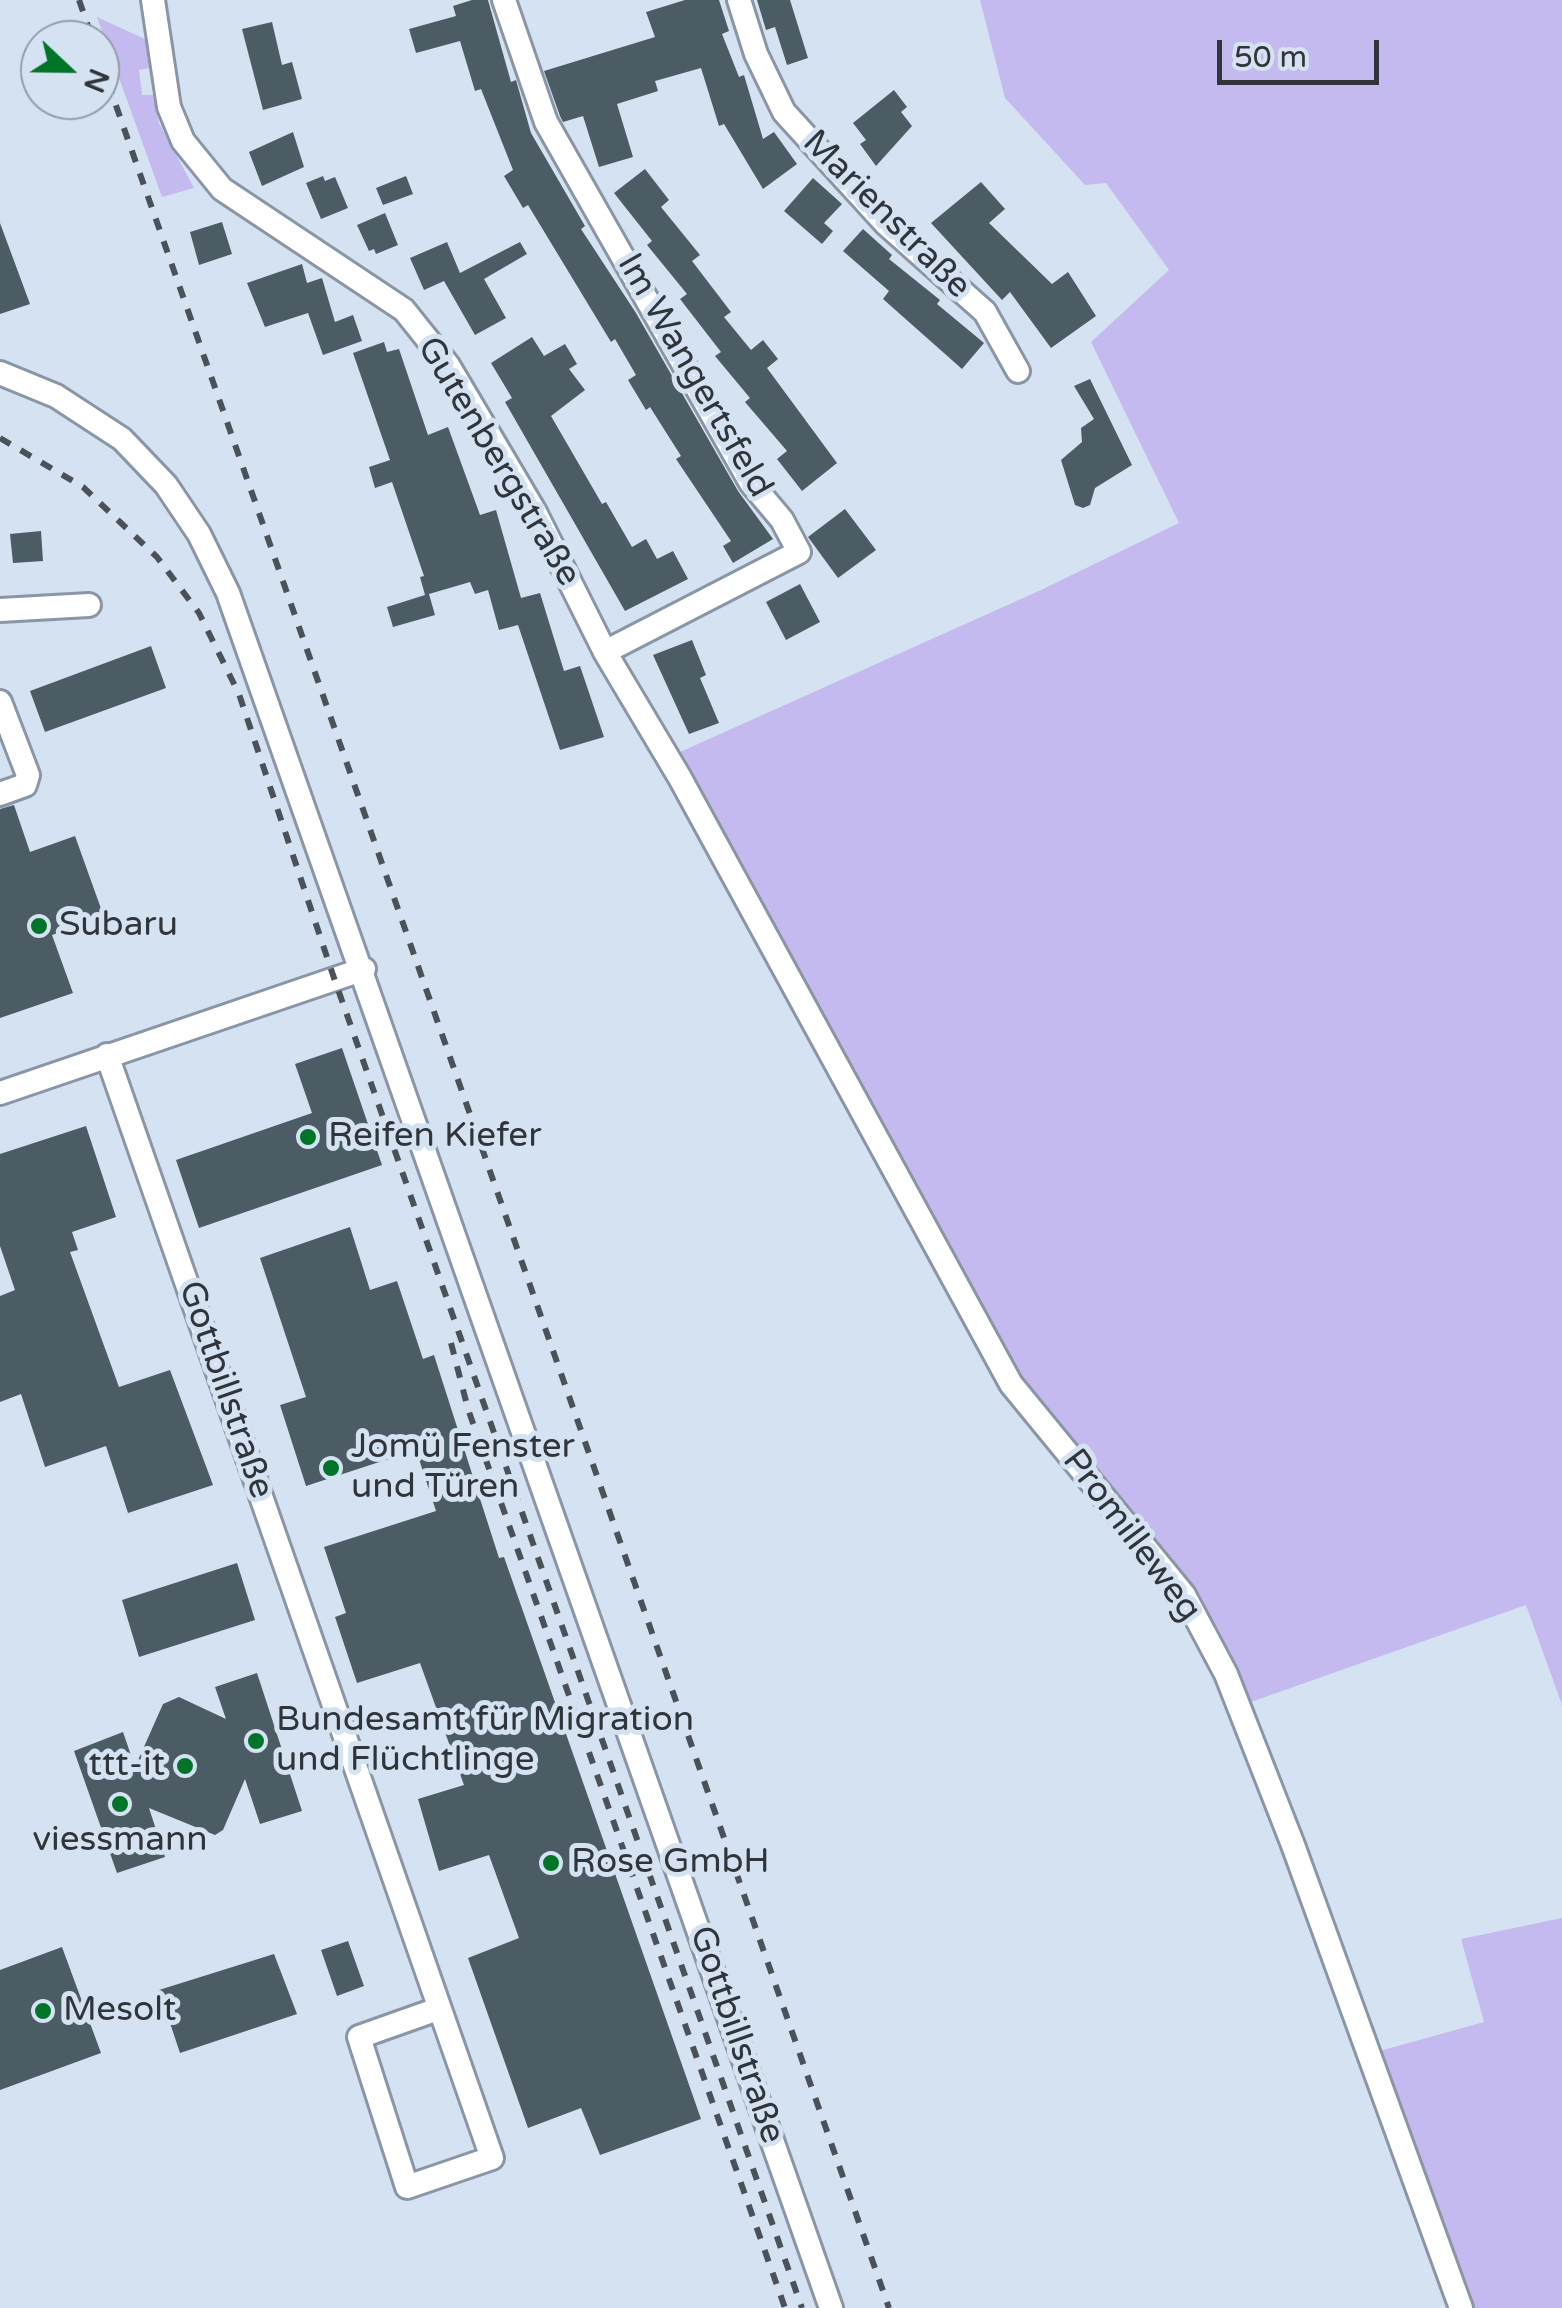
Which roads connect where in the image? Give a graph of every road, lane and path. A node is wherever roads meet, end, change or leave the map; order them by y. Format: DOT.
graph roads {
  1 [pos="153,0"];
  2 [pos="504,0"];
  3 [pos="739,0"];
  4 [pos="1018,371"];
  5 [pos="0,373"];
  6 [pos="89,605"];
  7 [pos="0,610"];
  8 [pos="605,652"];
  9 [pos="0,702"];
  10 [pos="680,778"];
  11 [pos="0,794"];
  12 [pos="364,969"];
  13 [pos="107,1056"];
  14 [pos="0,1093"];
  15 [pos="438,2008"];
  16 [pos="831,2308"];
  17 [pos="1460,2308"];
  1 -- 8 [label="street, Gutenbergstraße"];
  2 -- 8 [label="street, Im Wangertsfeld"];
  3 -- 4 [label="street, Marienstraße"];
  5 -- 12 [label="street, Gottbillstraße"];
  6 -- 7 [label="street"];
  8 -- 10 [label="street, Gutenbergstraße"];
  9 -- 11 [label="street"];
  10 -- 17 [label="street, Promilleweg"];
  12 -- 13 [label="street"];
  12 -- 16 [label="street, Gottbillstraße"];
  13 -- 14 [label="street"];
  13 -- 15 [label="street, Gottbillstraße"];
  15 -- 15 [label="street, Gottbillstraße"];
}
